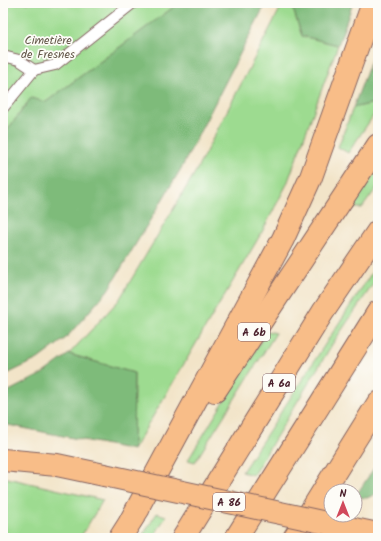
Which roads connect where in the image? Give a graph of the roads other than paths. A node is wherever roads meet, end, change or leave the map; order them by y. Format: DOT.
graph roads {
  1 [pos="133,3"];
  2 [pos="372,3"];
  3 [pos="3,56"];
  4 [pos="34,70"];
  5 [pos="3,108"];
  6 [pos="378,145"];
  7 [pos="378,231"];
  8 [pos="378,312"];
  9 [pos="378,403"];
  10 [pos="378,424"];
  11 [pos="3,445"];
  12 [pos="3,460"];
  13 [pos="57,465"];
  14 [pos="333,474"];
  15 [pos="131,520"];
  16 [pos="378,534"];
  17 [pos="120,538"];
  18 [pos="183,538"];
  19 [pos="236,538"];
  20 [pos="294,538"];
  1 -- 4 [label="lane"];
  2 -- 15 [label="highway"];
  3 -- 4 [label="lane"];
  4 -- 5 [label="lane"];
  6 -- 15 [label="highway, A 6b"];
  7 -- 18 [label="highway, A 6a"];
  8 -- 19 [label="highway"];
  9 -- 14 [label="highway"];
  10 -- 14 [label="lane"];
  11 -- 13 [label="highway"];
  12 -- 13 [label="highway, A 86"];
  13 -- 16 [label="highway, A 86, bridge"];
  14 -- 20 [label="highway"];
  15 -- 17 [label="highway, A 6b"];
}
